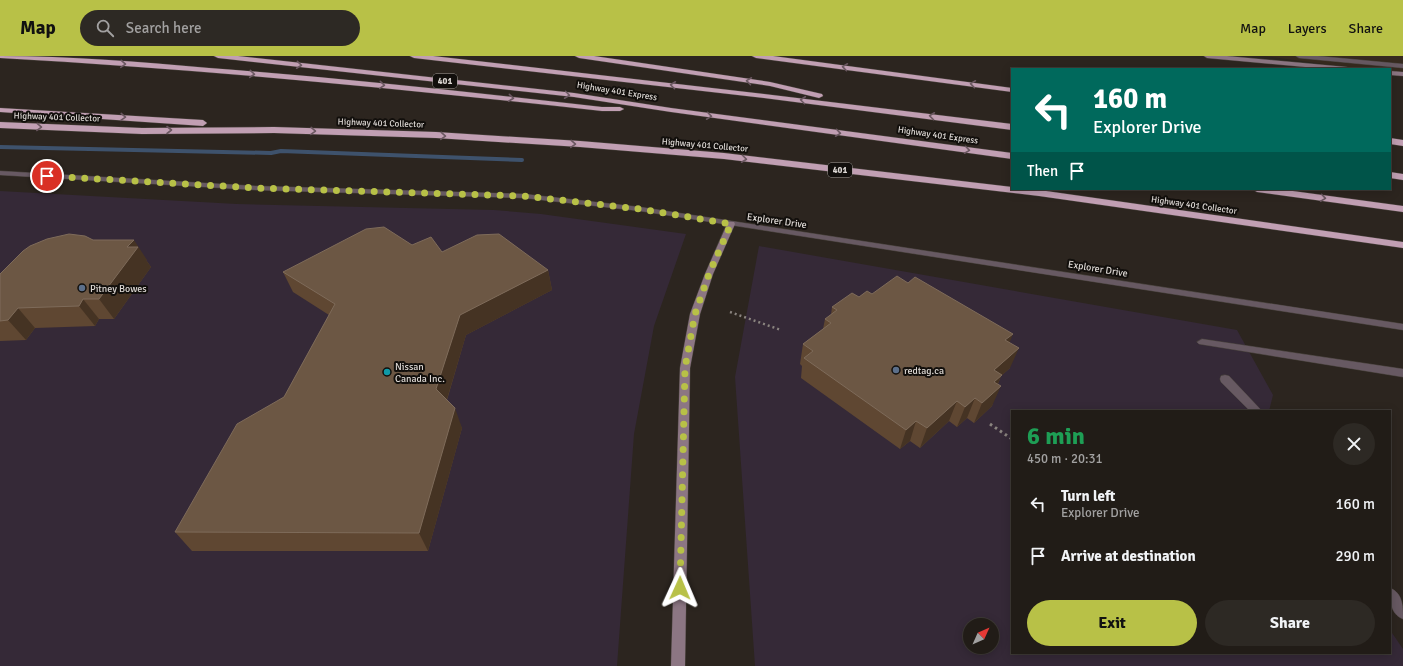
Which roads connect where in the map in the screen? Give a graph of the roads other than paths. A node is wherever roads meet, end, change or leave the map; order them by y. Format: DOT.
graph roads {
  1 [pos="0,56"];
  2 [pos="218,56"];
  3 [pos="414,56"];
  4 [pos="579,56"];
  5 [pos="756,56"];
  6 [pos="1206,56"];
  7 [pos="1299,56"];
  8 [pos="1403,66"];
  9 [pos="1337,68"];
  10 [pos="1391,73"];
  11 [pos="1403,74"];
  12 [pos="1011,90"];
  13 [pos="0,110"];
  14 [pos="670,110"];
  15 [pos="883,110"];
  16 [pos="0,125"];
  17 [pos="1011,127"];
  18 [pos="274,130"];
  19 [pos="1391,141"];
  20 [pos="1403,143"];
  21 [pos="1011,156"];
  22 [pos="0,173"];
  23 [pos="1391,175"];
  24 [pos="1403,177"];
  25 [pos="1264,190"];
  26 [pos="1403,209"];
  27 [pos="731,224"];
  28 [pos="1403,245"];
  29 [pos="1403,326"];
  30 [pos="1202,342"];
  31 [pos="1403,373"];
  32 [pos="1225,379"];
  33 [pos="1256,410"];
  34 [pos="1391,595"];
  35 [pos="1403,613"];
  36 [pos="678,666"];
  1 -- 14 [label="highway, one-way"];
  2 -- 14 [label="highway, Highway 401 Express / 401, one-way"];
  15 -- 3 [label="highway, Highway 401 Express / 401, one-way"];
  15 -- 4 [label="highway, one-way"];
  12 -- 5 [label="highway, one-way"];
  6 -- 9 [label="street"];
  7 -- 8 [label="street"];
  10 -- 11 [label="street"];
  13 -- 18 [label="highway, one-way"];
  14 -- 21 [label="highway, Highway 401 Express / 401, one-way"];
  17 -- 15 [label="highway, Highway 401 Express / 401, one-way"];
  16 -- 18 [label="highway, Highway 401 Collector, one-way"];
  18 -- 28 [label="highway, Highway 401 Collector / 401, one-way"];
  19 -- 20 [label="highway"];
  22 -- 27 [label="street, Explorer Drive"];
  23 -- 24 [label="highway"];
  25 -- 26 [label="highway, one-way"];
  27 -- 29 [label="street, Explorer Drive"];
  27 -- 36 [label="street"];
  30 -- 31 [label="street"];
  32 -- 33 [label="street"];
  34 -- 35 [label="street"];
}
